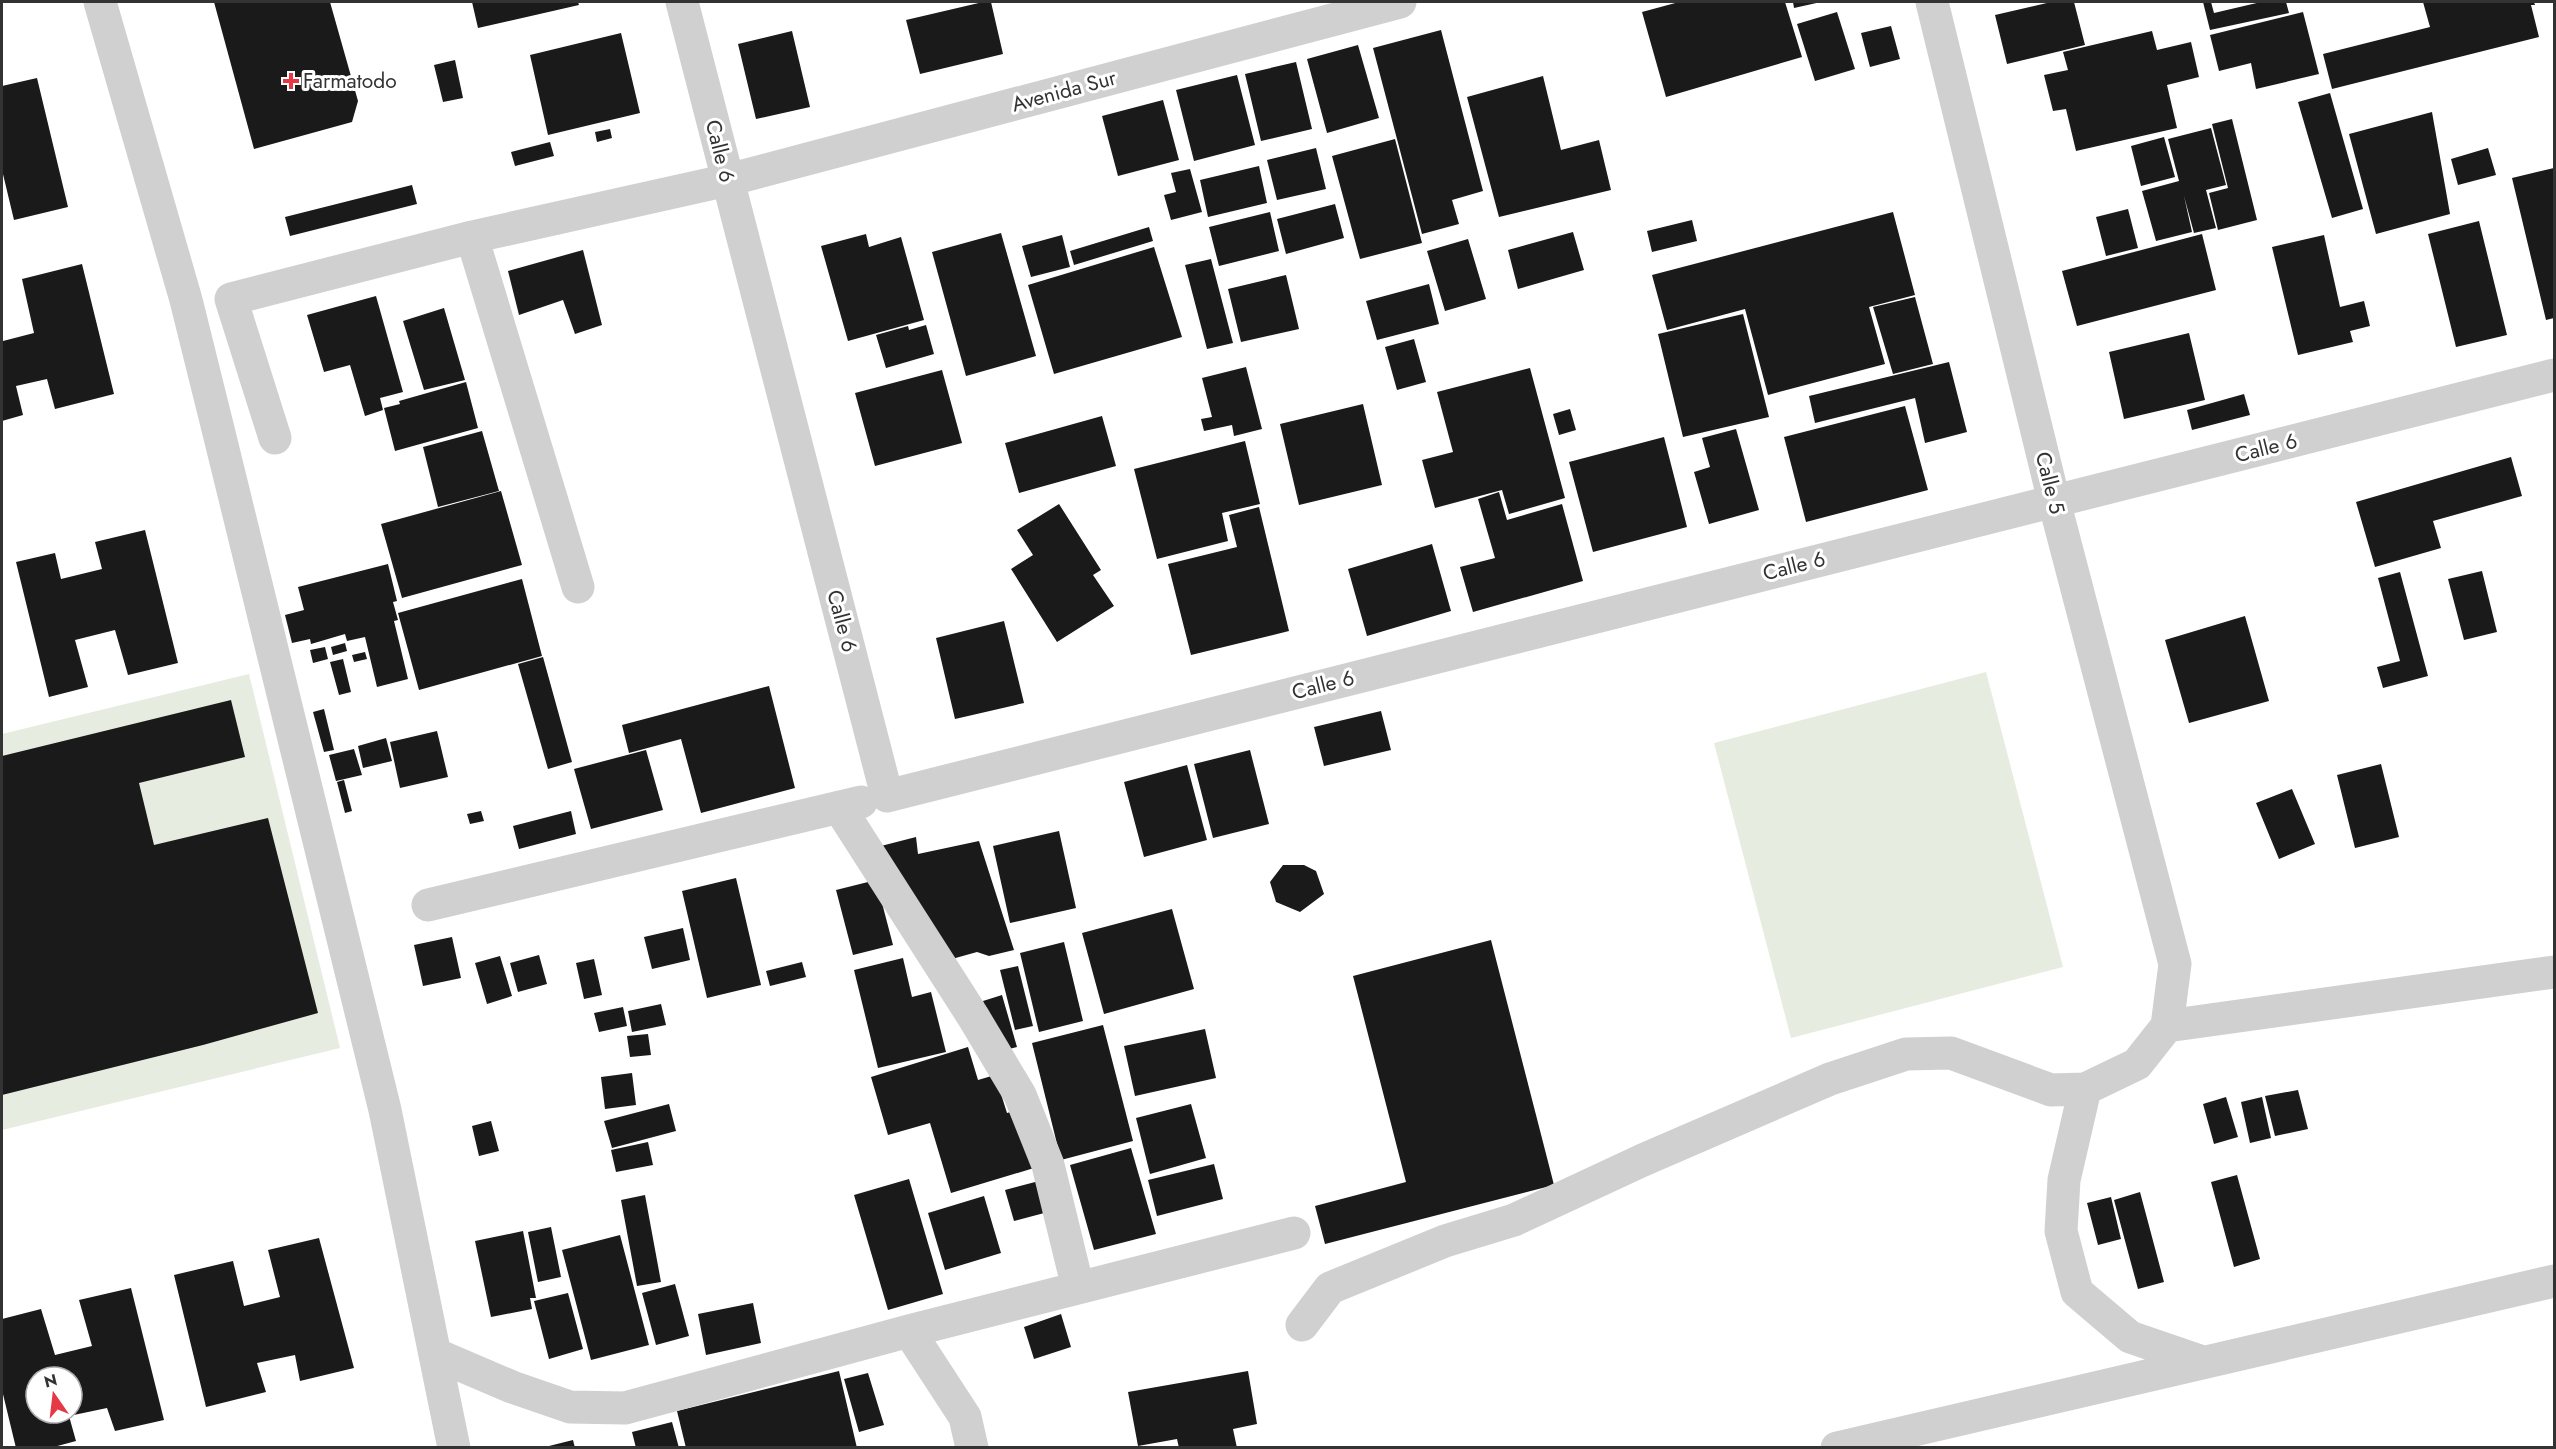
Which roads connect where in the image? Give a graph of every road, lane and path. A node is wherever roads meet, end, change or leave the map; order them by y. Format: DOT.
graph roads {
  1 [pos="100,2"];
  2 [pos="682,2"];
  3 [pos="1400,2"];
  4 [pos="1932,2"];
  5 [pos="728,180"];
  6 [pos="472,237"];
  7 [pos="2554,375"];
  8 [pos="275,438"];
  9 [pos="2054,501"];
  10 [pos="578,587"];
  11 [pos="887,796"];
  12 [pos="839,807"];
  13 [pos="428,905"];
  14 [pos="2554,972"];
  15 [pos="2167,1026"];
  16 [pos="2085,1089"];
  17 [pos="1294,1233"];
  18 [pos="2554,1281"];
  19 [pos="1078,1288"];
  20 [pos="1302,1325"];
  21 [pos="909,1332"];
  22 [pos="436,1355"];
  23 [pos="2203,1362"];
  24 [pos="454,1448"];
  25 [pos="972,1448"];
  26 [pos="1837,1448"];
  1 -- 22 [label="street"];
  2 -- 5 [label="street, Calle 6"];
  3 -- 5 [label="street, Avenida Sur"];
  4 -- 9 [label="street, Calle 5"];
  5 -- 6 [label="street, Avenida Sur"];
  5 -- 11 [label="street, Calle 6"];
  6 -- 8 [label="street, Avenida Sur"];
  6 -- 10 [label="street"];
  7 -- 9 [label="street, Calle 6"];
  9 -- 11 [label="street, Calle 6"];
  9 -- 15 [label="street, Calle 5"];
  11 -- 12 [label="street"];
  12 -- 13 [label="street"];
  12 -- 19 [label="street"];
  14 -- 15 [label="street"];
  15 -- 16 [label="street"];
  16 -- 20 [label="street"];
  16 -- 23 [label="street"];
  17 -- 19 [label="street"];
  18 -- 23 [label="street"];
  19 -- 21 [label="street"];
  21 -- 22 [label="street"];
  21 -- 25 [label="street"];
  22 -- 24 [label="street"];
  23 -- 26 [label="street"];
}
